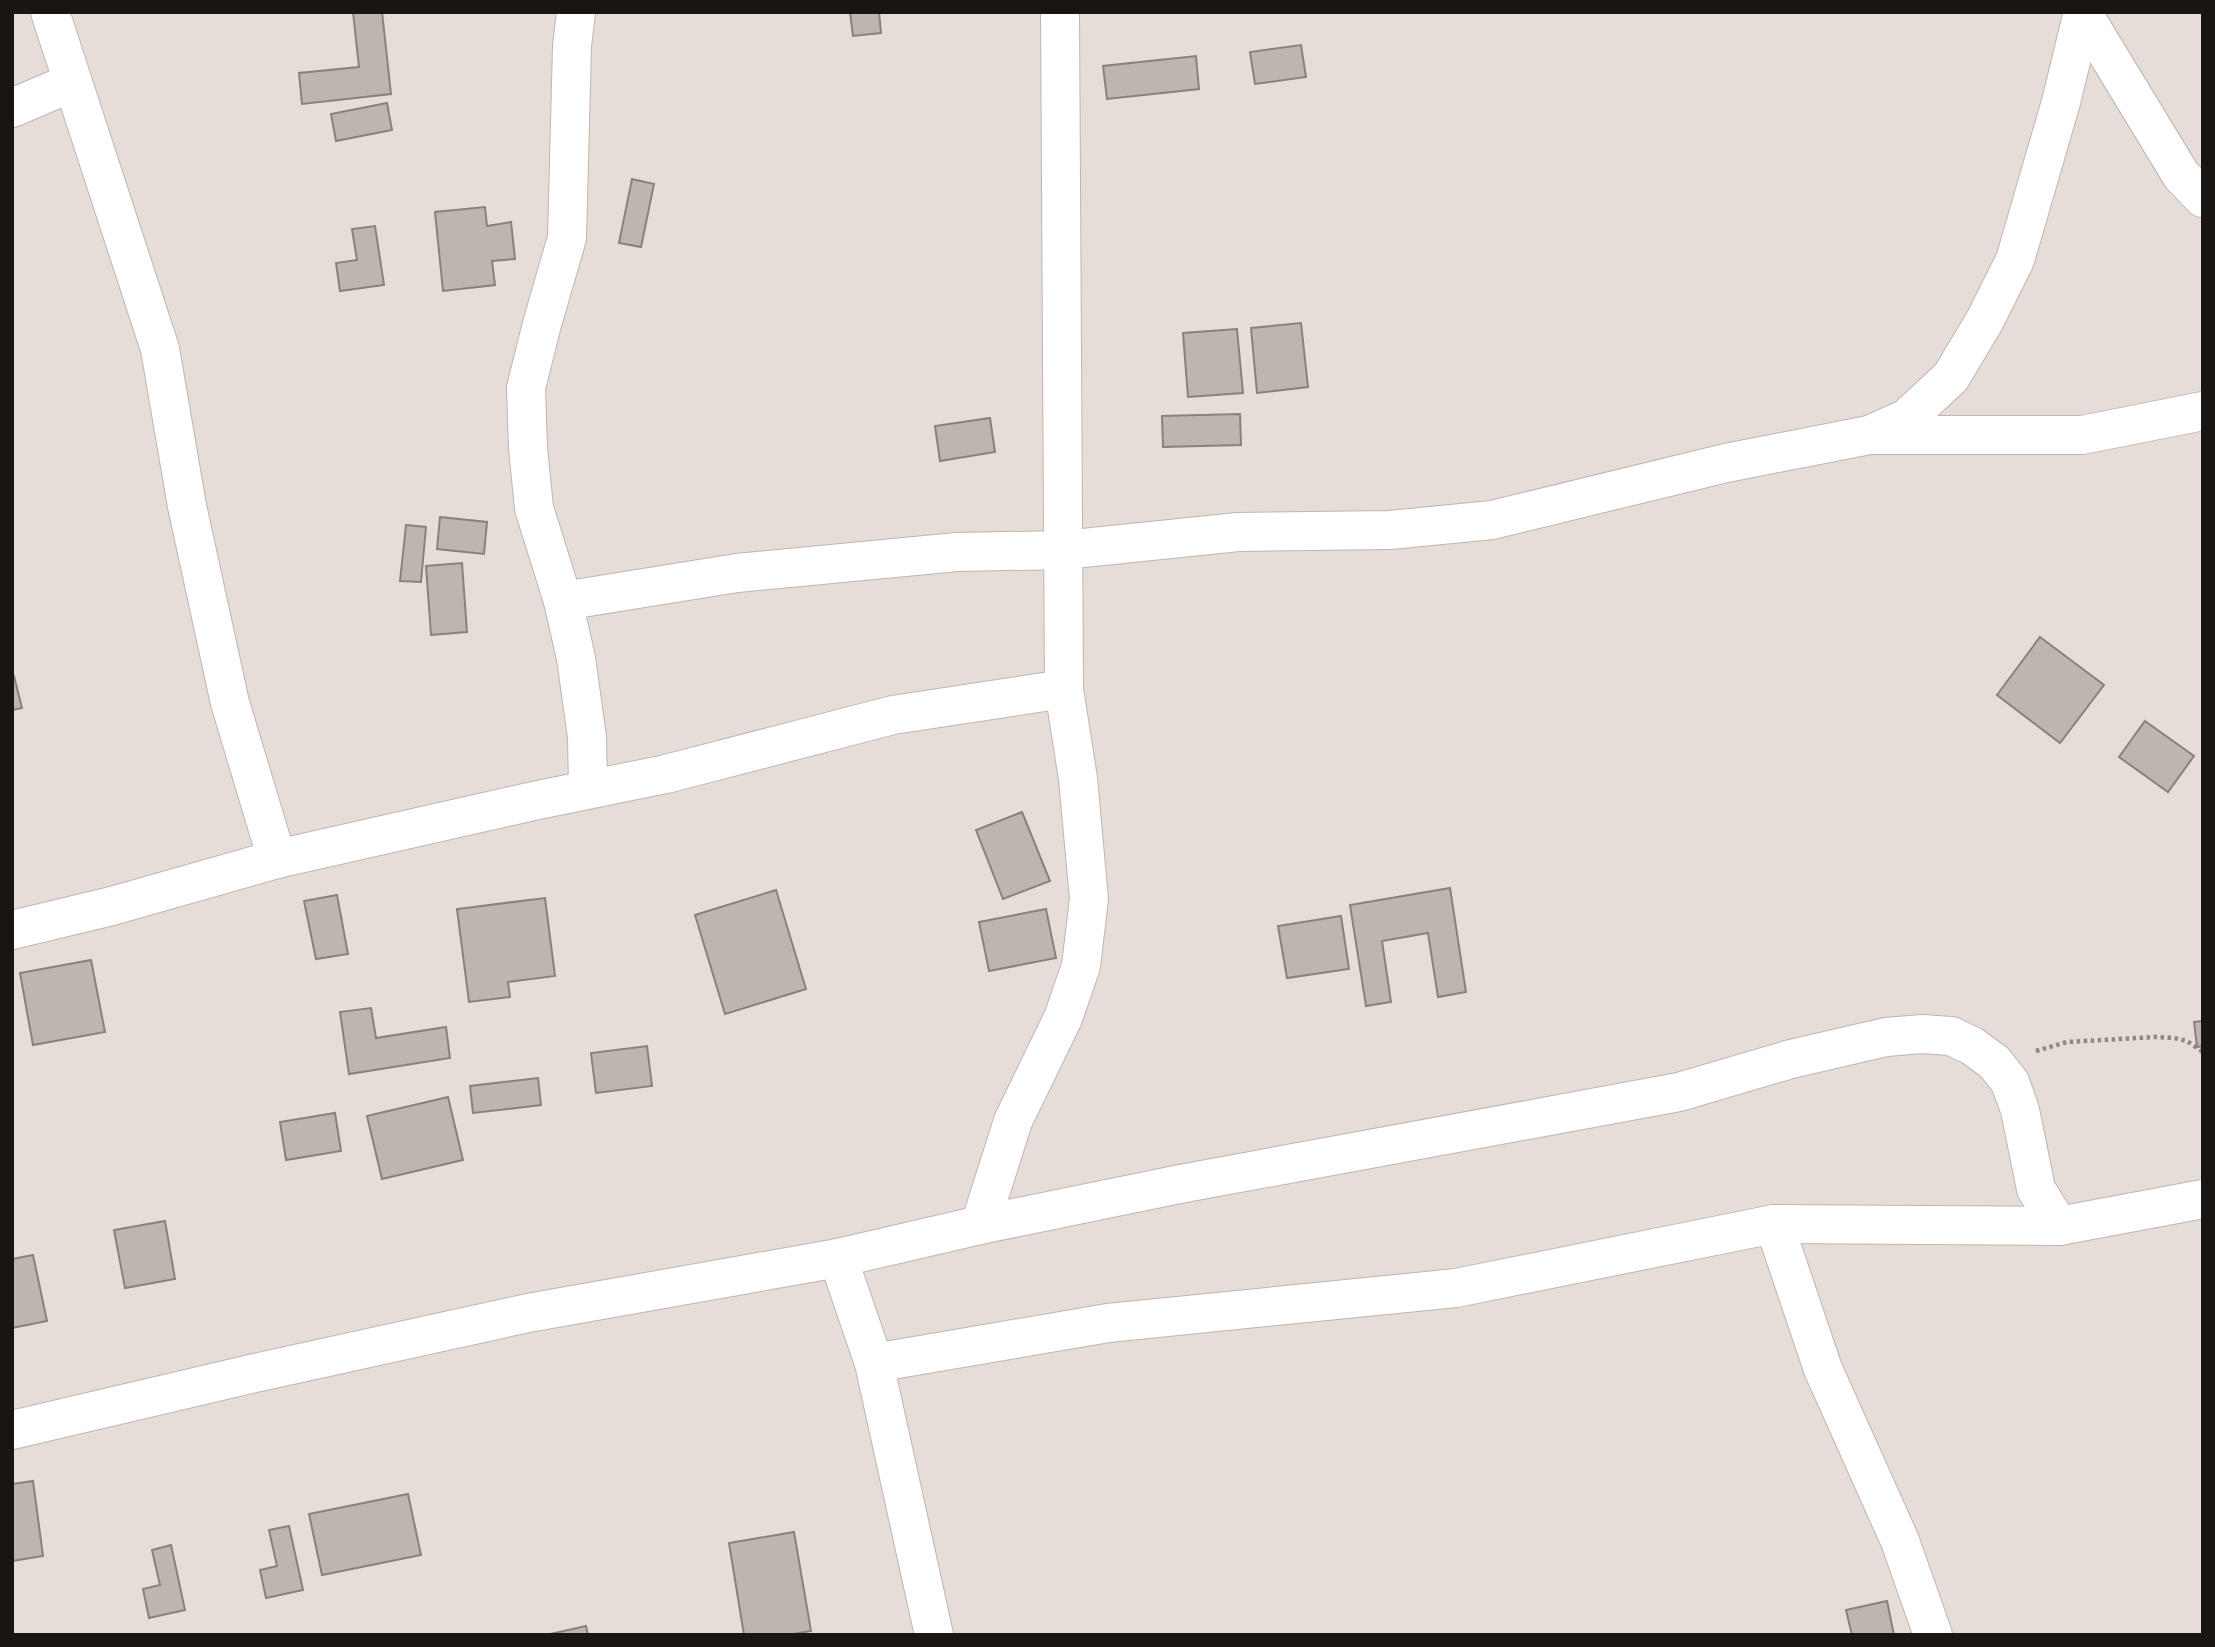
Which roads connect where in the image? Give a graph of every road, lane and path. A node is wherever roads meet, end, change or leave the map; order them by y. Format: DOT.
graph roads {
  1 [pos="50,12"];
  2 [pos="576,12"];
  3 [pos="1060,12"];
  4 [pos="2083,13"];
  5 [pos="73,82"];
  6 [pos="12,108"];
  7 [pos="2203,198"];
  8 [pos="2203,411"];
  9 [pos="1869,435"];
  10 [pos="1064,550"];
  11 [pos="563,601"];
  12 [pos="1064,689"];
  13 [pos="588,789"];
  14 [pos="277,859"];
  15 [pos="12,930"];
  16 [pos="2203,1052"];
  17 [pos="1994,1062"];
  18 [pos="2203,1199"];
  19 [pos="1774,1224"];
  20 [pos="980,1225"];
  21 [pos="2059,1226"];
  22 [pos="838,1258"];
  23 [pos="874,1363"];
  24 [pos="12,1430"];
  25 [pos="934,1635"];
  26 [pos="1933,1635"];
  1 -- 5 [label="street"];
  2 -- 11 [label="street"];
  3 -- 10 [label="street"];
  4 -- 7 [label="street"];
  4 -- 9 [label="street"];
  5 -- 6 [label="street"];
  5 -- 14 [label="street"];
  8 -- 9 [label="street"];
  9 -- 10 [label="street"];
  10 -- 11 [label="street"];
  10 -- 12 [label="street"];
  11 -- 13 [label="street"];
  12 -- 13 [label="street"];
  12 -- 20 [label="street"];
  13 -- 14 [label="street"];
  14 -- 15 [label="street"];
  16 -- 17 [label="path"];
  17 -- 20 [label="street"];
  17 -- 21 [label="street"];
  18 -- 21 [label="street"];
  19 -- 21 [label="street"];
  19 -- 23 [label="street"];
  19 -- 26 [label="street"];
  20 -- 22 [label="street"];
  22 -- 23 [label="street"];
  22 -- 24 [label="street"];
  23 -- 25 [label="street"];
}
